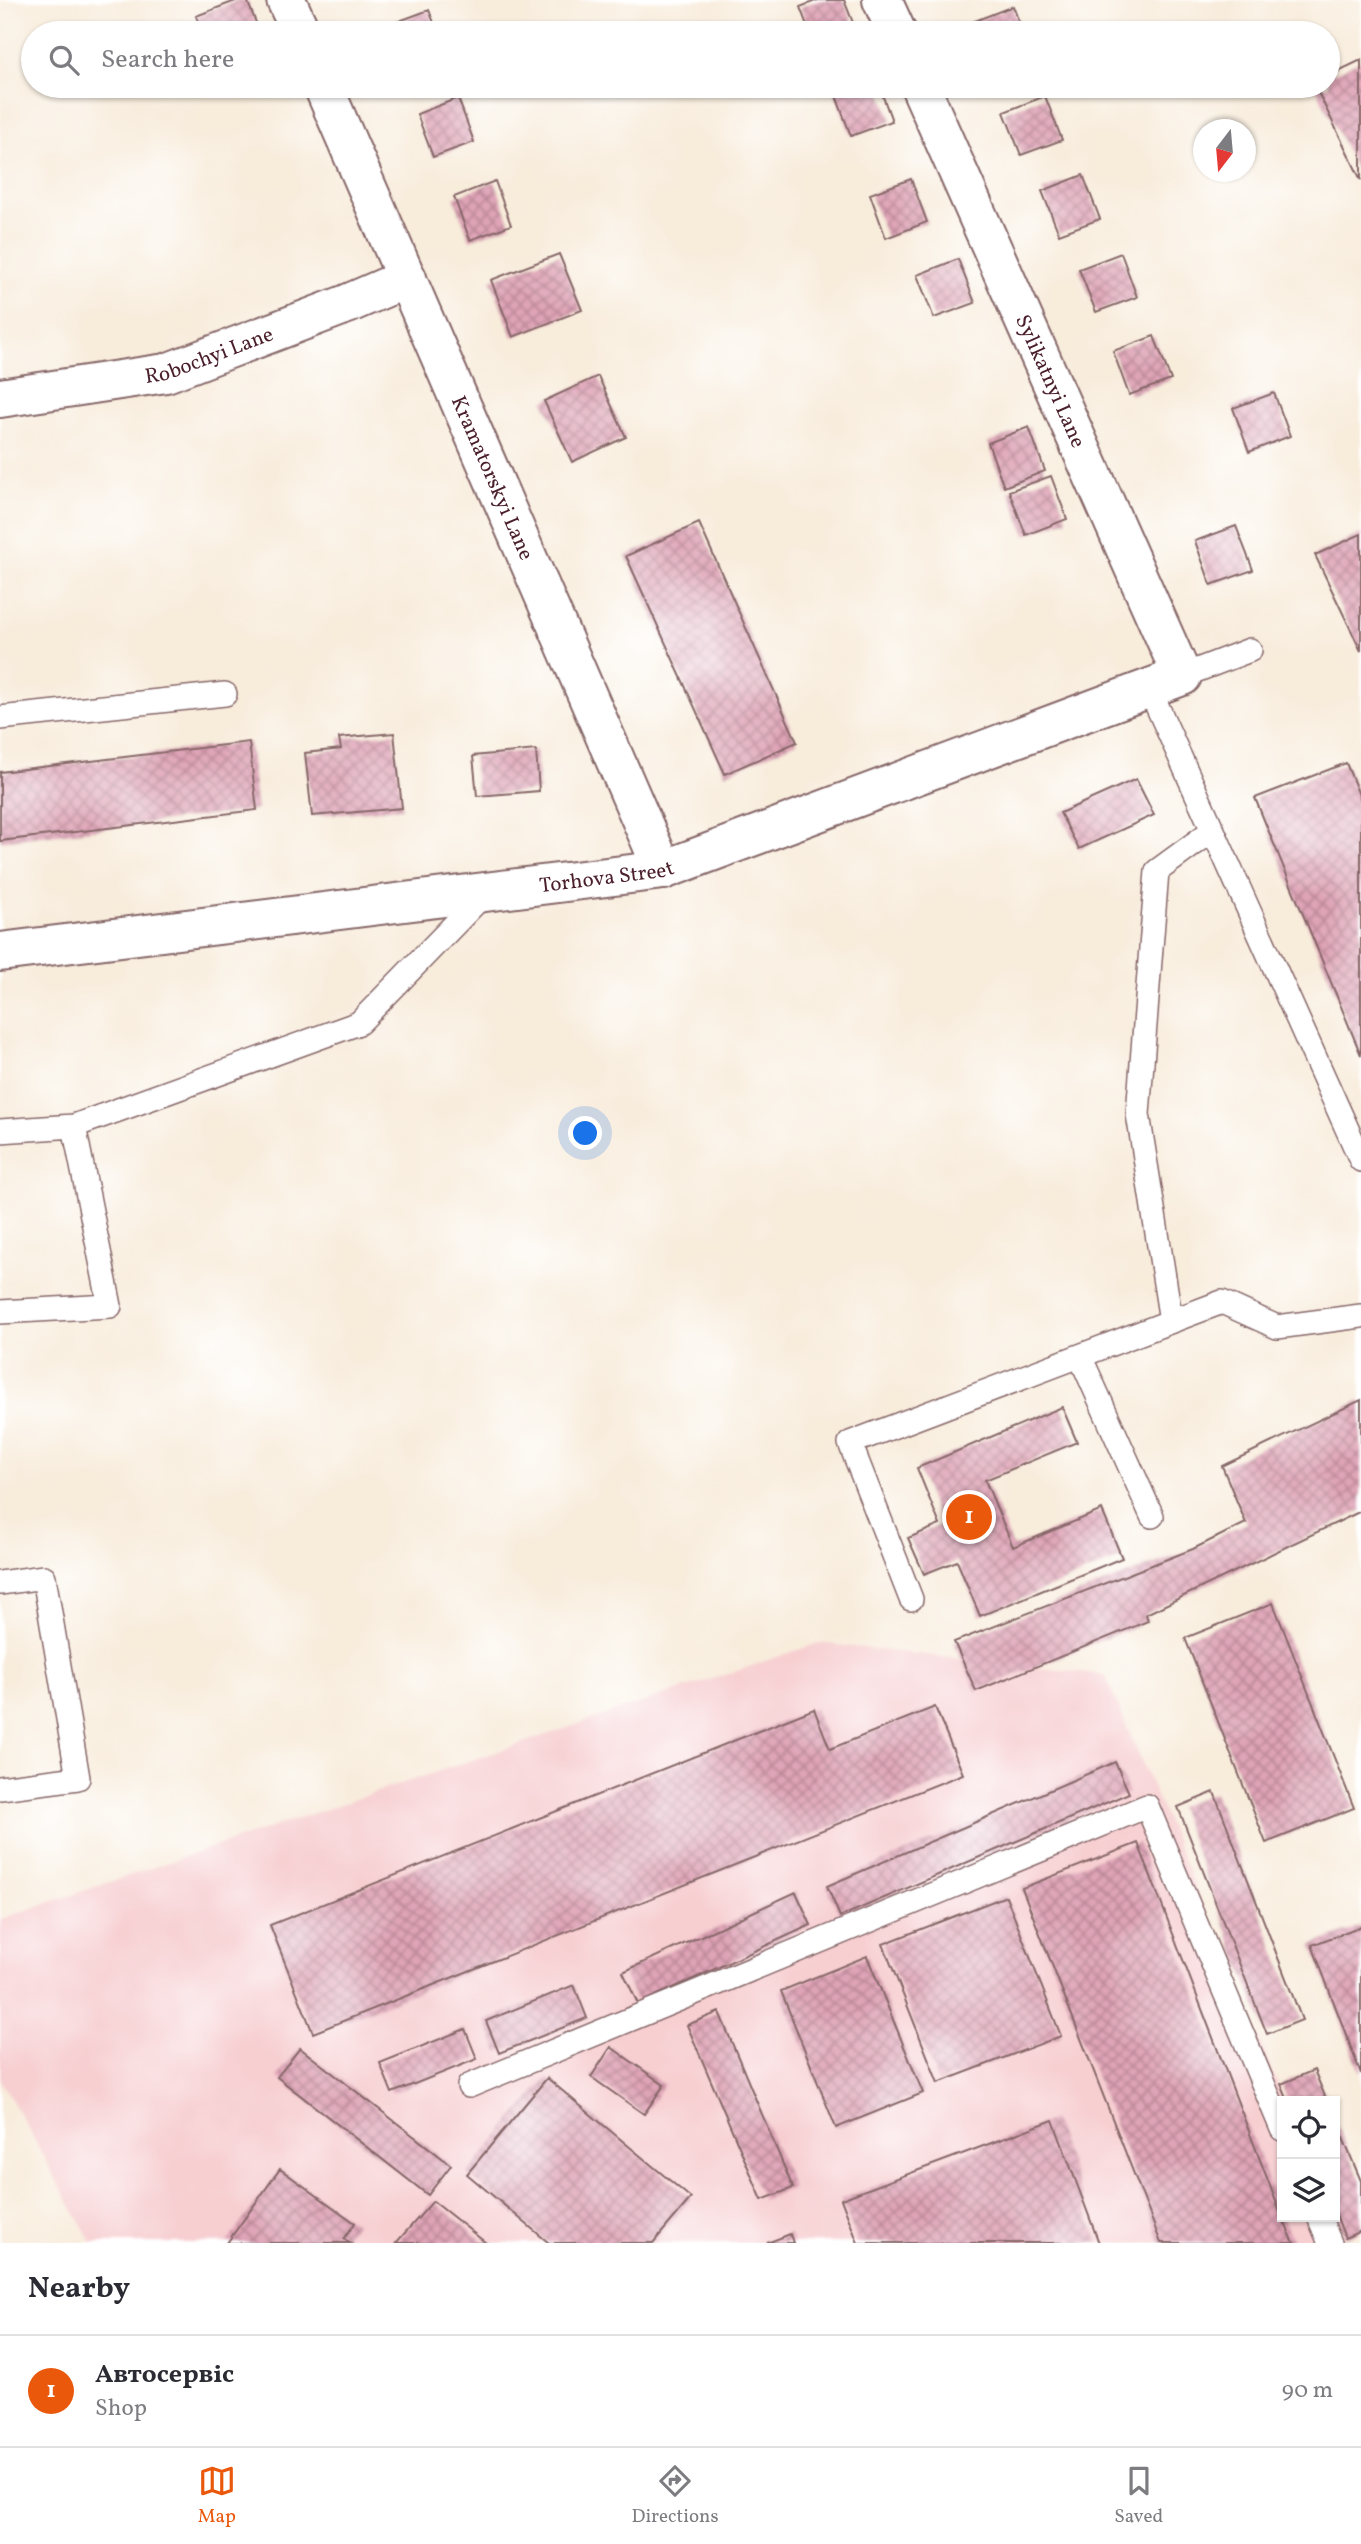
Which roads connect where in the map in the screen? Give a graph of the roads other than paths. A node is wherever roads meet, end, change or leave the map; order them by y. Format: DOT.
graph roads {
  1 [pos="286,0"];
  2 [pos="882,0"];
  3 [pos="296,21"];
  4 [pos="892,21"];
  5 [pos="328,98"];
  6 [pos="925,98"];
  7 [pos="407,278"];
  8 [pos="0,398"];
  9 [pos="1250,650"];
  10 [pos="1166,682"];
  11 [pos="225,694"];
  12 [pos="0,718"];
  13 [pos="1213,830"];
  14 [pos="663,870"];
  15 [pos="485,892"];
  16 [pos="0,952"];
  17 [pos="74,1126"];
  18 [pos="0,1131"];
  19 [pos="1361,1160"];
  20 [pos="0,1312"];
  21 [pos="1361,1316"];
  22 [pos="1171,1321"];
  23 [pos="1080,1356"];
  24 [pos="1152,1517"];
  25 [pos="0,1583"];
  26 [pos="911,1599"];
  27 [pos="0,1788"];
  28 [pos="469,2086"];
  29 [pos="1277,2117"];
  30 [pos="1321,2222"];
  31 [pos="1330,2243"];
  1 -- 3 [label="street"];
  2 -- 4 [label="street"];
  5 -- 7 [label="street, Kramatorskyi Lane"];
  6 -- 10 [label="street, Sylikatnyi Lane"];
  7 -- 8 [label="street, Robochyi Lane"];
  7 -- 14 [label="street, Kramatorskyi Lane"];
  9 -- 10 [label="lane"];
  10 -- 13 [label="lane"];
  10 -- 14 [label="street, Torhova Street"];
  11 -- 12 [label="lane"];
  13 -- 19 [label="lane"];
  13 -- 22 [label="lane"];
  14 -- 15 [label="street, Torhova Street"];
  15 -- 16 [label="street, Torhova Street"];
  15 -- 17 [label="lane"];
  17 -- 18 [label="lane"];
  17 -- 20 [label="lane"];
  21 -- 22 [label="lane"];
  22 -- 23 [label="lane"];
  23 -- 24 [label="lane"];
  23 -- 26 [label="lane"];
  25 -- 27 [label="lane"];
  28 -- 29 [label="lane"];
  30 -- 31 [label="lane"];
}
